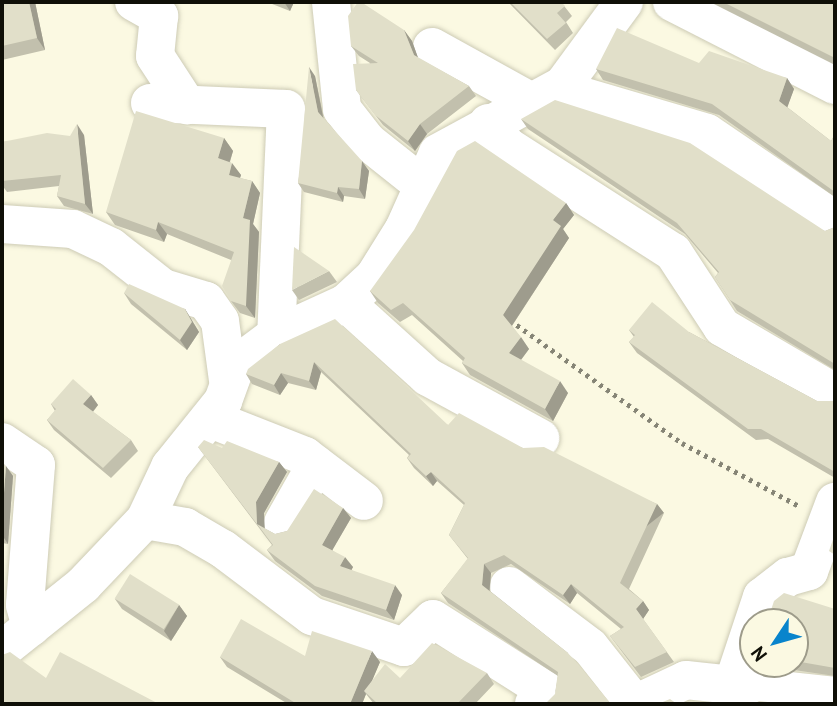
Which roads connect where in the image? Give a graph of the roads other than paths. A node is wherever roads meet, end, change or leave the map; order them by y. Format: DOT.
graph roads {
  1 [pos="134,2"];
  2 [pos="331,2"];
  3 [pos="624,2"];
  4 [pos="672,2"];
  5 [pos="432,47"];
  6 [pos="835,85"];
  7 [pos="546,93"];
  8 [pos="488,123"];
  9 [pos="421,184"];
  10 [pos="835,220"];
  11 [pos="2,224"];
  12 [pos="346,303"];
  13 [pos="276,335"];
  14 [pos="228,380"];
  15 [pos="835,393"];
  16 [pos="211,419"];
  17 [pos="540,438"];
  18 [pos="2,442"];
  19 [pos="316,465"];
  20 [pos="363,501"];
  21 [pos="830,511"];
  22 [pos="145,520"];
  23 [pos="283,523"];
  24 [pos="509,586"];
  25 [pos="16,639"];
  26 [pos="733,684"];
  27 [pos="830,699"];
  28 [pos="534,704"];
  29 [pos="635,704"];
  1 -- 13 [label="street"];
  2 -- 9 [label="street"];
  3 -- 7 [label="street"];
  4 -- 6 [label="street"];
  5 -- 7 [label="street"];
  7 -- 8 [label="street"];
  7 -- 10 [label="street"];
  8 -- 9 [label="street"];
  8 -- 15 [label="street"];
  9 -- 12 [label="street"];
  11 -- 14 [label="street"];
  12 -- 13 [label="street"];
  12 -- 17 [label="street"];
  13 -- 14 [label="street"];
  14 -- 16 [label="street"];
  16 -- 19 [label="street"];
  16 -- 22 [label="street"];
  18 -- 25 [label="street"];
  19 -- 20 [label="street"];
  19 -- 23 [label="street"];
  21 -- 26 [label="street"];
  22 -- 25 [label="street"];
  22 -- 28 [label="street"];
  24 -- 29 [label="street"];
  26 -- 27 [label="street"];
  26 -- 29 [label="street"];
}
